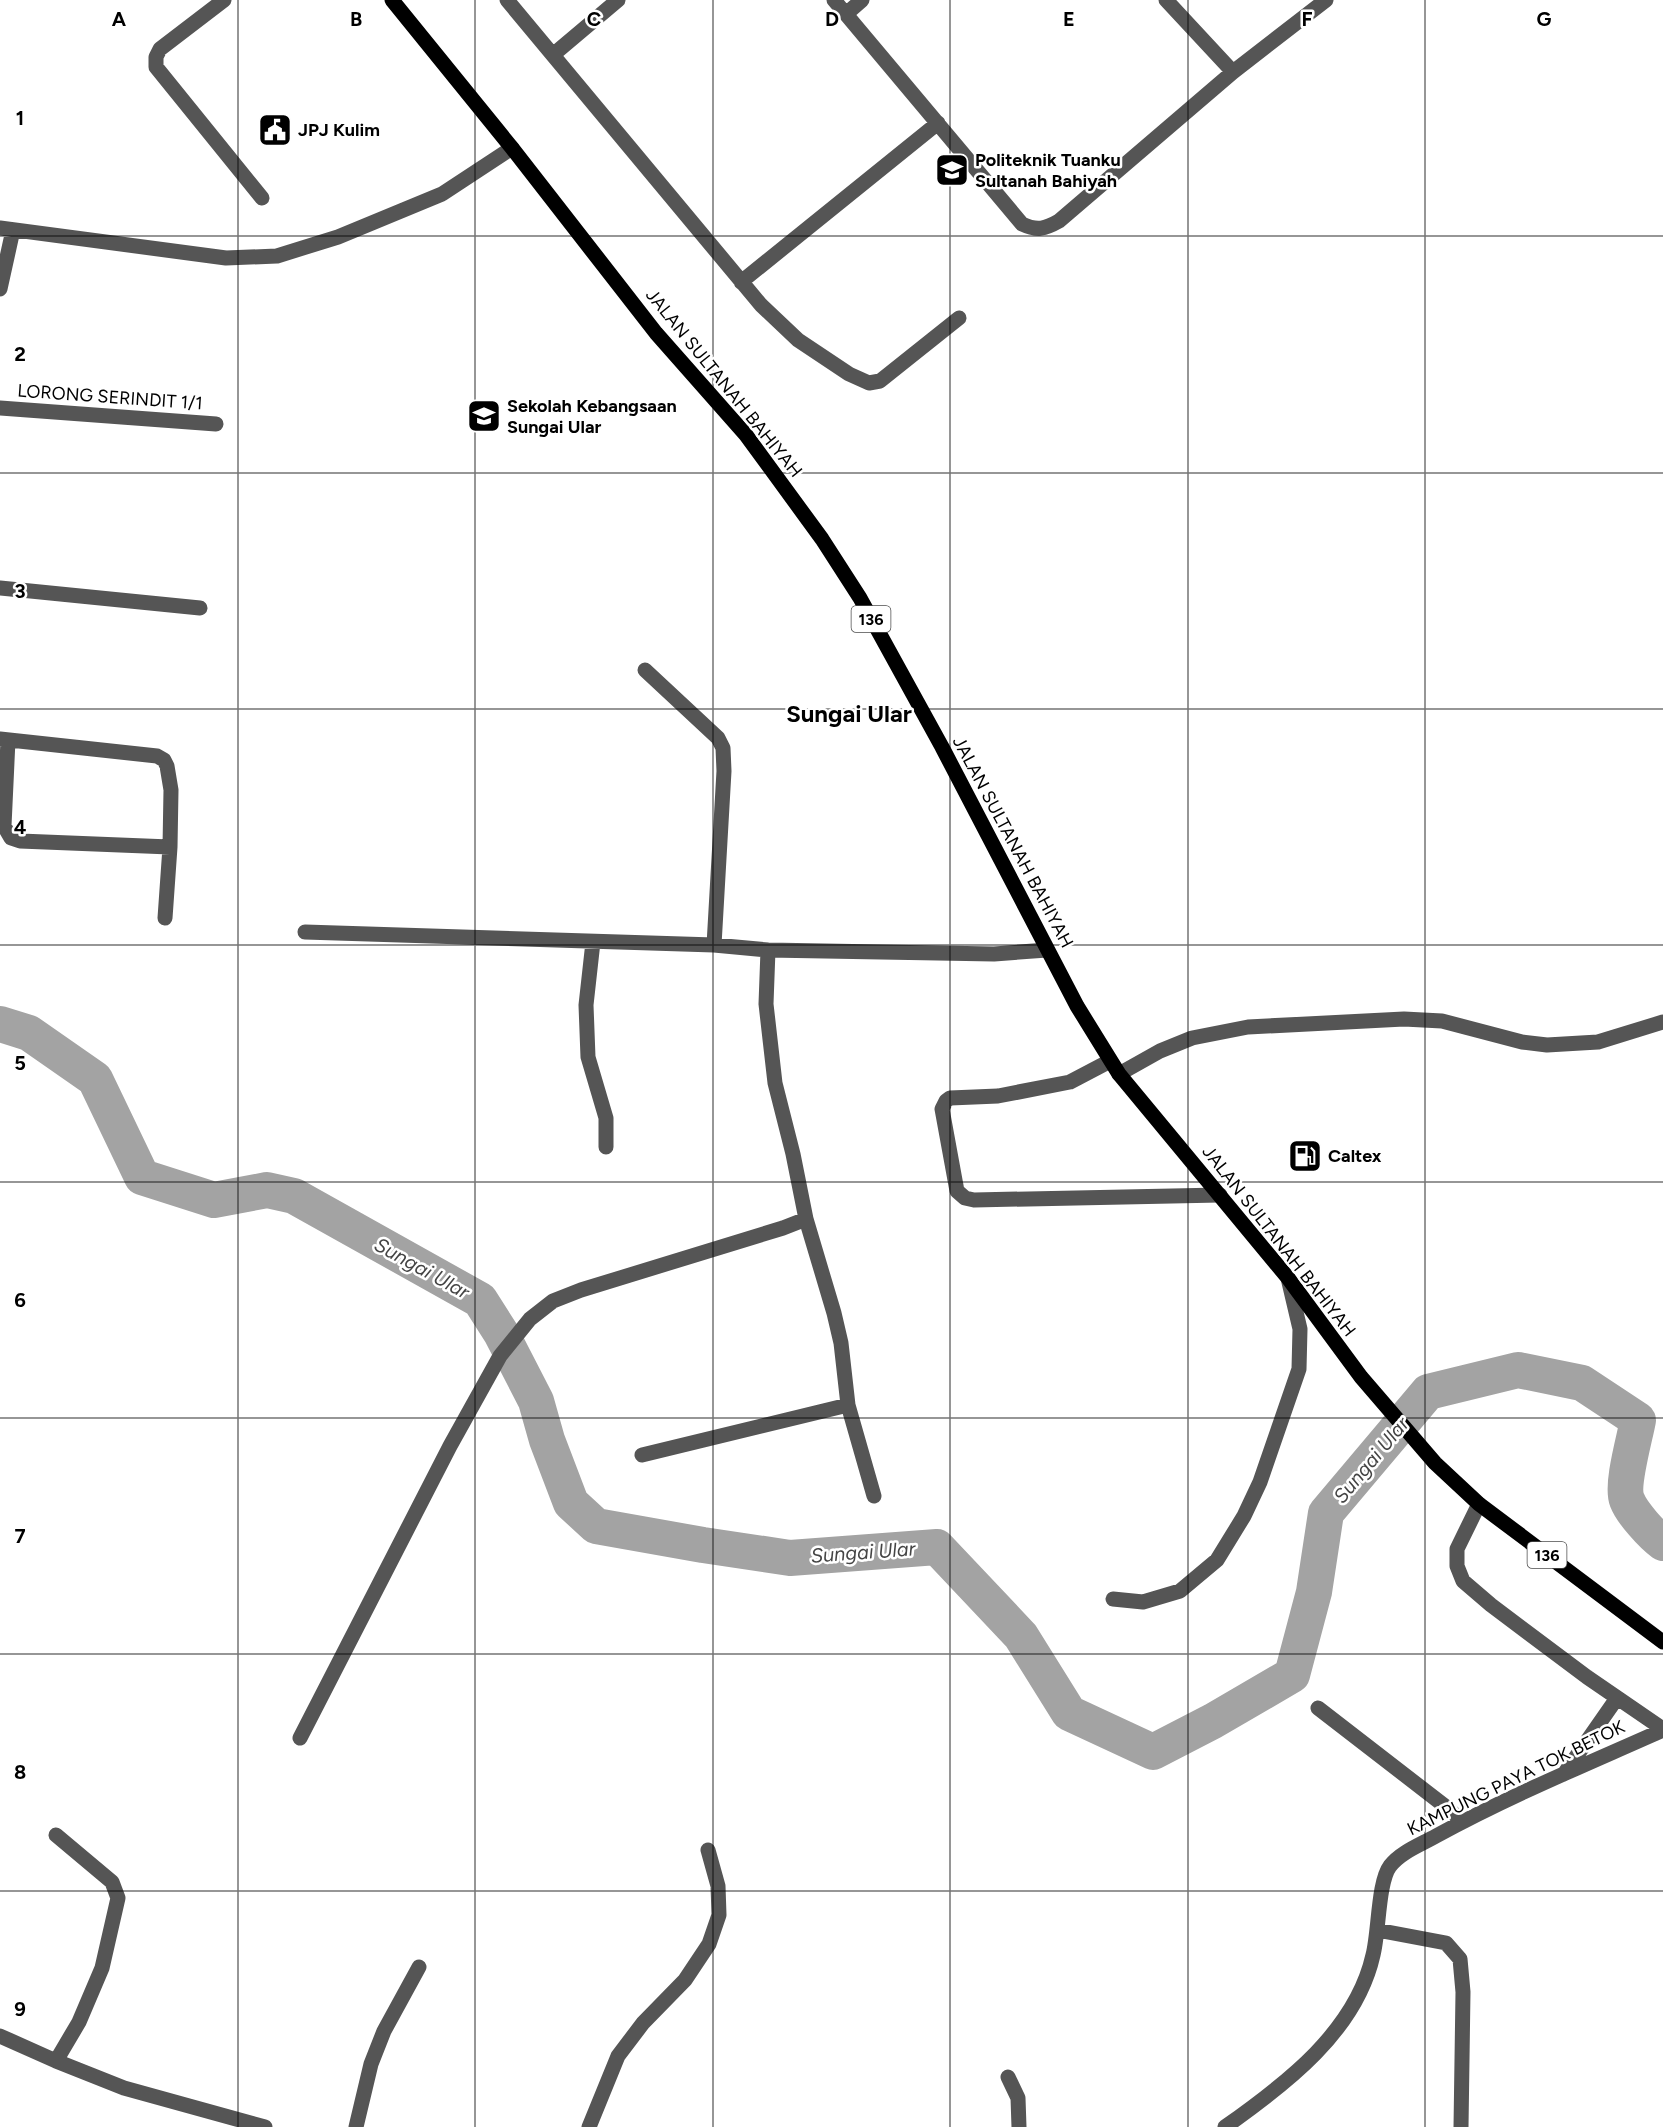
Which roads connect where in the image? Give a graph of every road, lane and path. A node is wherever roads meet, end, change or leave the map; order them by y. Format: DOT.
graph roads {
  1 [pos="224,0"];
  2 [pos="392,0"];
  3 [pos="507,0"];
  4 [pos="618,0"];
  5 [pos="834,0"];
  6 [pos="862,0"];
  7 [pos="1166,0"];
  8 [pos="1326,0"];
  9 [pos="846,14"];
  10 [pos="554,54"];
  11 [pos="1233,72"];
  12 [pos="938,123"];
  13 [pos="512,148"];
  14 [pos="262,198"];
  15 [pos="7,229"];
  16 [pos="741,282"];
  17 [pos="0,289"];
  18 [pos="959,318"];
  19 [pos="0,408"];
  20 [pos="216,424"];
  21 [pos="0,588"];
  22 [pos="200,608"];
  23 [pos="645,670"];
  24 [pos="4,739"];
  25 [pos="170,847"];
  26 [pos="165,918"];
  27 [pos="305,932"];
  28 [pos="593,942"];
  29 [pos="714,945"];
  30 [pos="768,950"];
  31 [pos="1047,950"];
  32 [pos="1663,1022"];
  33 [pos="1110,1060"];
  34 [pos="1119,1074"];
  35 [pos="606,1148"];
  36 [pos="1220,1196"];
  37 [pos="806,1219"];
  38 [pos="1288,1278"];
  39 [pos="848,1405"];
  40 [pos="642,1455"];
  41 [pos="874,1496"];
  42 [pos="1479,1504"];
  43 [pos="1113,1599"];
  44 [pos="1663,1642"];
  45 [pos="1617,1698"];
  46 [pos="1318,1708"];
  47 [pos="1663,1730"];
  48 [pos="300,1738"];
  49 [pos="1564,1774"];
  50 [pos="1462,1821"];
  51 [pos="56,1835"];
  52 [pos="708,1850"];
  53 [pos="1377,1930"];
  54 [pos="418,1967"];
  55 [pos="0,2036"];
  56 [pos="56,2061"];
  57 [pos="1008,2077"];
  58 [pos="266,2127"];
  59 [pos="356,2127"];
  60 [pos="589,2127"];
  61 [pos="1019,2127"];
  62 [pos="1225,2127"];
  63 [pos="1461,2127"];
  1 -- 14 [label="street"];
  2 -- 13 [label="main road, JALAN SULTANAH BAHIYAH / 136"];
  3 -- 10 [label="street"];
  4 -- 10 [label="street"];
  5 -- 9 [label="street"];
  6 -- 9 [label="street"];
  7 -- 11 [label="street"];
  8 -- 11 [label="street"];
  9 -- 12 [label="street"];
  10 -- 16 [label="street"];
  11 -- 12 [label="street"];
  12 -- 16 [label="street"];
  13 -- 15 [label="street"];
  13 -- 31 [label="main road, JALAN SULTANAH BAHIYAH / 136"];
  15 -- 17 [label="street"];
  16 -- 18 [label="street"];
  19 -- 20 [label="street, LORONG SERINDIT 1/1"];
  21 -- 22 [label="street"];
  23 -- 29 [label="street"];
  24 -- 25 [label="street"];
  24 -- 25 [label="street"];
  25 -- 26 [label="street"];
  27 -- 28 [label="street"];
  28 -- 29 [label="street"];
  28 -- 35 [label="street"];
  29 -- 30 [label="street"];
  30 -- 31 [label="street"];
  30 -- 37 [label="street"];
  31 -- 33 [label="main road, JALAN SULTANAH BAHIYAH / 136"];
  32 -- 34 [label="street"];
  33 -- 34 [label="main road, JALAN SULTANAH BAHIYAH / 136"];
  33 -- 36 [label="street"];
  34 -- 36 [label="main road, JALAN SULTANAH BAHIYAH / 136"];
  36 -- 38 [label="main road, JALAN SULTANAH BAHIYAH / 136"];
  37 -- 39 [label="street"];
  37 -- 48 [label="street"];
  38 -- 42 [label="main road, JALAN SULTANAH BAHIYAH / 136"];
  38 -- 43 [label="street"];
  39 -- 40 [label="street"];
  39 -- 41 [label="street"];
  42 -- 44 [label="main road, JALAN SULTANAH BAHIYAH / 136"];
  42 -- 45 [label="street"];
  45 -- 47 [label="street"];
  45 -- 49 [label="street"];
  46 -- 50 [label="street"];
  47 -- 49 [label="street, KAMPUNG PAYA TOK BETOK"];
  49 -- 50 [label="street, KAMPUNG PAYA TOK BETOK"];
  50 -- 53 [label="street, KAMPUNG PAYA TOK BETOK"];
  51 -- 56 [label="street"];
  52 -- 60 [label="street"];
  53 -- 62 [label="street, KAMPUNG PAYA TOK BETOK"];
  53 -- 63 [label="street"];
  54 -- 59 [label="street"];
  55 -- 56 [label="street"];
  56 -- 58 [label="street"];
  57 -- 61 [label="street"];
}
